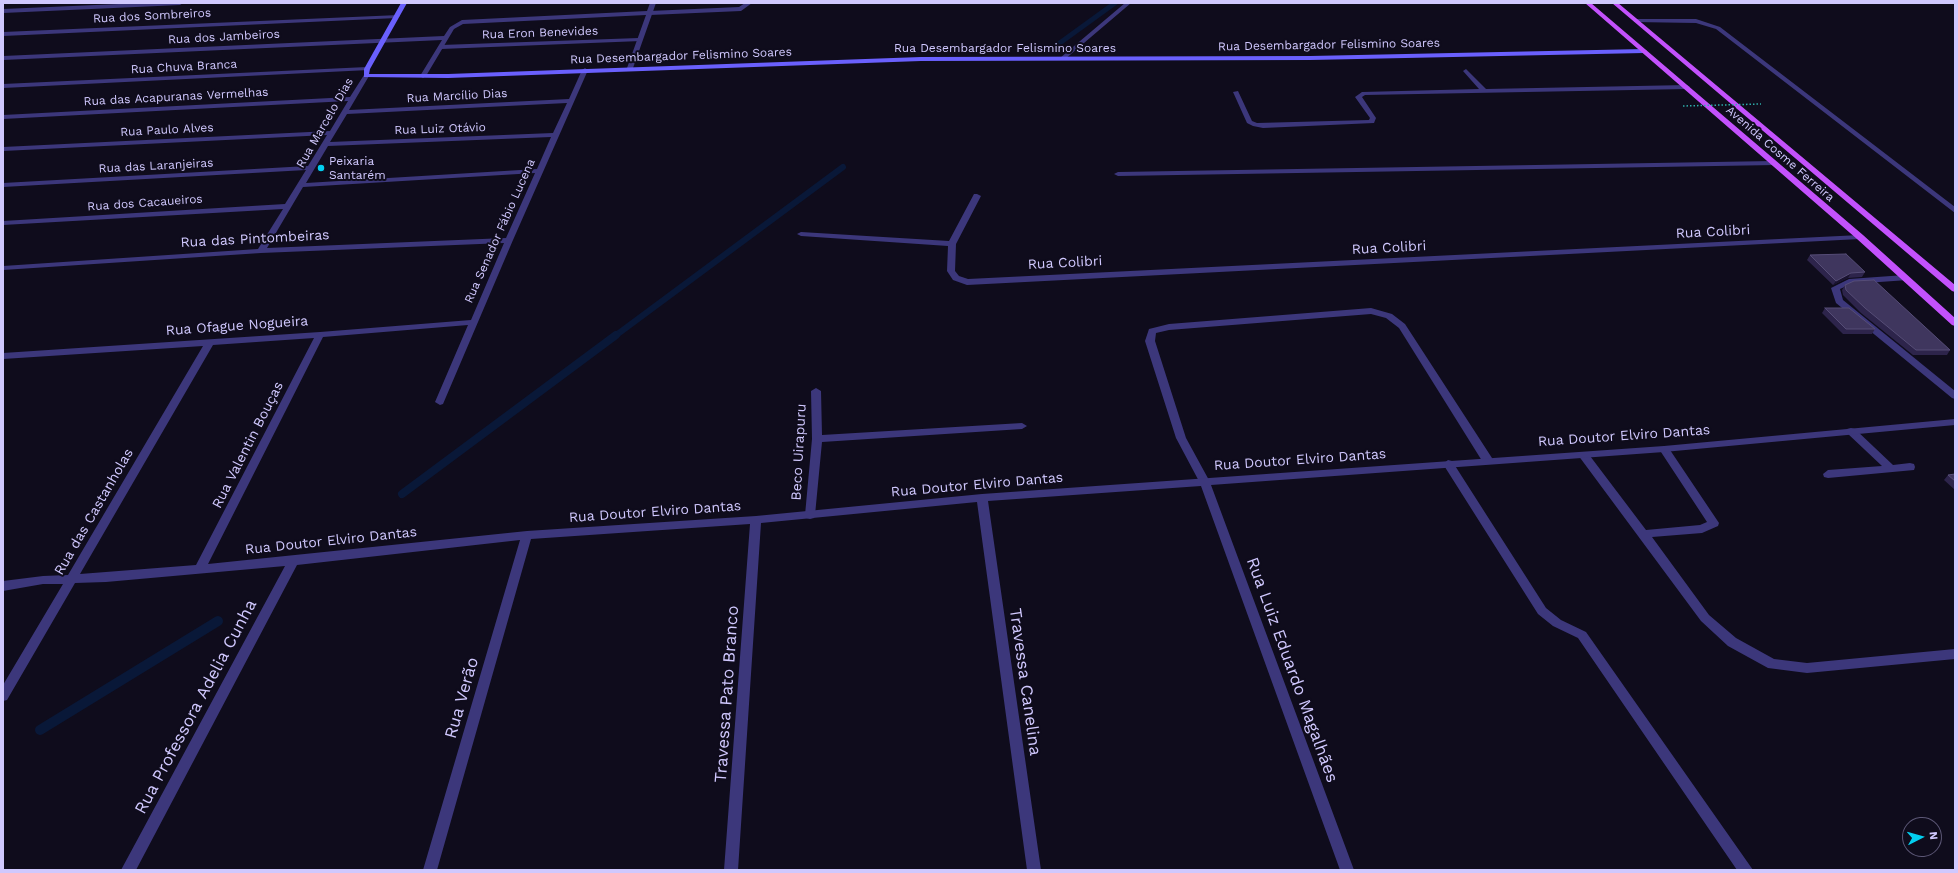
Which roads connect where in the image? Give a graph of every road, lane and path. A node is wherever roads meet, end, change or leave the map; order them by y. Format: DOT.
graph roads {
  1 [pos="180,3"];
  2 [pos="404,3"];
  3 [pos="653,3"];
  4 [pos="749,3"];
  5 [pos="1128,3"];
  6 [pos="1588,3"];
  7 [pos="1615,3"];
  8 [pos="3,11"];
  9 [pos="650,13"];
  10 [pos="397,16"];
  11 [pos="1636,21"];
  12 [pos="3,34"];
  13 [pos="445,38"];
  14 [pos="639,40"];
  15 [pos="384,41"];
  16 [pos="440,47"];
  17 [pos="1644,51"];
  18 [pos="3,58"];
  19 [pos="1062,58"];
  20 [pos="630,68"];
  21 [pos="585,70"];
  22 [pos="1466,71"];
  23 [pos="366,72"];
  24 [pos="423,76"];
  25 [pos="3,86"];
  26 [pos="1686,87"];
  27 [pos="1484,91"];
  28 [pos="1236,92"];
  29 [pos="351,99"];
  30 [pos="570,101"];
  31 [pos="1761,104"];
  32 [pos="1684,106"];
  33 [pos="345,112"];
  34 [pos="3,117"];
  35 [pos="332,133"];
  36 [pos="555,135"];
  37 [pos="326,144"];
  38 [pos="3,150"];
  39 [pos="1773,163"];
  40 [pos="311,168"];
  41 [pos="539,171"];
  42 [pos="1118,174"];
  43 [pos="3,185"];
  44 [pos="302,185"];
  45 [pos="977,196"];
  46 [pos="288,206"];
  47 [pos="1955,211"];
  48 [pos="3,223"];
  49 [pos="801,234"];
  50 [pos="1860,238"];
  51 [pos="509,240"];
  52 [pos="952,244"];
  53 [pos="261,251"];
  54 [pos="3,268"];
  55 [pos="1905,278"];
  56 [pos="1955,289"];
  57 [pos="473,322"];
  58 [pos="1955,323"];
  59 [pos="320,335"];
  60 [pos="210,342"];
  61 [pos="5,358"];
  62 [pos="816,391"];
  63 [pos="1955,396"];
  64 [pos="440,402"];
  65 [pos="1955,422"];
  66 [pos="1022,426"];
  67 [pos="1851,432"];
  68 [pos="817,439"];
  69 [pos="1664,449"];
  70 [pos="1583,455"];
  71 [pos="1488,461"];
  72 [pos="1448,464"];
  73 [pos="1910,467"];
  74 [pos="1891,469"];
  75 [pos="1828,474"];
  76 [pos="1206,482"];
  77 [pos="982,498"];
  78 [pos="810,515"];
  79 [pos="756,520"];
  80 [pos="1644,534"];
  81 [pos="527,535"];
  82 [pos="293,561"];
  83 [pos="200,569"];
  84 [pos="73,578"];
  85 [pos="3,586"];
  86 [pos="1955,654"];
  87 [pos="3,696"];
  88 [pos="128,870"];
  89 [pos="430,870"];
  90 [pos="731,870"];
  91 [pos="1034,870"];
  92 [pos="1347,870"];
  93 [pos="1746,870"];
  1 -- 8 [label="street"];
  2 -- 10 [label="street, Rua Marcelo Dias"];
  3 -- 9 [label="street"];
  4 -- 9 [label="street"];
  5 -- 19 [label="street"];
  6 -- 17 [label="main road, Avenida Cosme Ferreira"];
  7 -- 11 [label="main road, Avenida Cosme Ferreira"];
  9 -- 13 [label="street"];
  9 -- 14 [label="street"];
  10 -- 12 [label="street, Rua dos Sombreiros"];
  10 -- 15 [label="street, Rua Marcelo Dias"];
  11 -- 47 [label="street"];
  11 -- 56 [label="main road, Avenida Cosme Ferreira"];
  13 -- 15 [label="street, Rua dos Jambeiros"];
  13 -- 16 [label="street"];
  14 -- 16 [label="street, Rua Eron Benevides"];
  14 -- 20 [label="street"];
  15 -- 18 [label="street, Rua dos Jambeiros"];
  15 -- 23 [label="street, Rua Marcelo Dias"];
  16 -- 24 [label="street"];
  17 -- 19 [label="street, Rua Desembargador Felismino Soares"];
  17 -- 26 [label="main road, Avenida Cosme Ferreira"];
  19 -- 20 [label="street, Rua Desembargador Felismino Soares"];
  20 -- 21 [label="street, Rua Desembargador Felismino Soares"];
  21 -- 24 [label="street, Rua Desembargador Felismino Soares"];
  21 -- 30 [label="street, Rua Senador Fábio Lucena"];
  22 -- 27 [label="street"];
  23 -- 24 [label="street, Rua Desembargador Felismino Soares"];
  23 -- 25 [label="street, Rua Chuva Branca"];
  23 -- 29 [label="street, Rua Marcelo Dias"];
  26 -- 27 [label="street"];
  26 -- 39 [label="main road, Avenida Cosme Ferreira"];
  27 -- 28 [label="street"];
  29 -- 33 [label="street, Rua Marcelo Dias"];
  29 -- 34 [label="street, Rua das Acapuranas Vermelhas"];
  30 -- 33 [label="street, Rua Marcílio Dias"];
  30 -- 36 [label="street, Rua Senador Fábio Lucena"];
  31 -- 32 [label="path, bridge"];
  33 -- 35 [label="street, Rua Marcelo Dias"];
  35 -- 37 [label="street, Rua Marcelo Dias"];
  35 -- 38 [label="street, Rua Paulo Alves"];
  36 -- 37 [label="street, Rua Luiz Otávio"];
  36 -- 41 [label="street, Rua Senador Fábio Lucena"];
  37 -- 40 [label="street, Rua Marcelo Dias"];
  39 -- 42 [label="street"];
  39 -- 50 [label="main road, Avenida Cosme Ferreira"];
  40 -- 43 [label="street, Rua das Laranjeiras"];
  40 -- 44 [label="street, Rua Marcelo Dias"];
  41 -- 44 [label="street"];
  41 -- 51 [label="street, Rua Senador Fábio Lucena"];
  44 -- 46 [label="street, Rua Marcelo Dias"];
  45 -- 52 [label="street, Rua Colibri"];
  46 -- 48 [label="street, Rua dos Cacaueiros"];
  46 -- 53 [label="street, Rua Marcelo Dias"];
  49 -- 52 [label="street"];
  50 -- 52 [label="street, Rua Colibri"];
  50 -- 55 [label="main road, Avenida Cosme Ferreira"];
  51 -- 53 [label="street, Rua das Pintombeiras"];
  51 -- 57 [label="street, Rua Senador Fábio Lucena"];
  53 -- 54 [label="street, Rua das Pintombeiras"];
  55 -- 58 [label="main road, Avenida Cosme Ferreira"];
  55 -- 63 [label="street"];
  57 -- 59 [label="street, Rua Ofague Nogueira"];
  57 -- 64 [label="street, Rua Senador Fábio Lucena"];
  59 -- 60 [label="street, Rua Ofague Nogueira"];
  59 -- 83 [label="street, Rua Valentin Bouças"];
  60 -- 61 [label="street, Rua Ofague Nogueira"];
  60 -- 84 [label="street, Rua das Castanholas"];
  62 -- 68 [label="street, Beco Uirapuru"];
  65 -- 67 [label="street, Rua Doutor Elviro Dantas"];
  66 -- 68 [label="street"];
  67 -- 69 [label="street, Rua Doutor Elviro Dantas"];
  67 -- 74 [label="street"];
  68 -- 78 [label="street, Beco Uirapuru"];
  69 -- 70 [label="street, Rua Doutor Elviro Dantas"];
  69 -- 80 [label="street"];
  70 -- 71 [label="street, Rua Doutor Elviro Dantas"];
  70 -- 80 [label="street"];
  71 -- 72 [label="street, Rua Doutor Elviro Dantas"];
  71 -- 76 [label="street, Rua Luiz Eduardo Magalhães"];
  72 -- 76 [label="street, Rua Doutor Elviro Dantas"];
  72 -- 93 [label="street"];
  73 -- 74 [label="street"];
  74 -- 75 [label="street"];
  76 -- 77 [label="street, Rua Doutor Elviro Dantas"];
  76 -- 92 [label="street, Rua Luiz Eduardo Magalhães"];
  77 -- 78 [label="street, Rua Doutor Elviro Dantas"];
  77 -- 91 [label="street, Travessa Canelina"];
  78 -- 79 [label="street, Rua Doutor Elviro Dantas"];
  79 -- 81 [label="street, Rua Doutor Elviro Dantas"];
  79 -- 90 [label="street, Travessa Pato Branco"];
  80 -- 86 [label="street"];
  81 -- 82 [label="street, Rua Doutor Elviro Dantas"];
  81 -- 89 [label="street, Rua Verão"];
  82 -- 83 [label="street, Rua Doutor Elviro Dantas"];
  82 -- 88 [label="street, Rua Professora Adelia Cunha"];
  83 -- 84 [label="street, Rua Doutor Elviro Dantas"];
  84 -- 85 [label="street, Rua Doutor Elviro Dantas"];
  84 -- 87 [label="street, Rua das Castanholas"];
}
